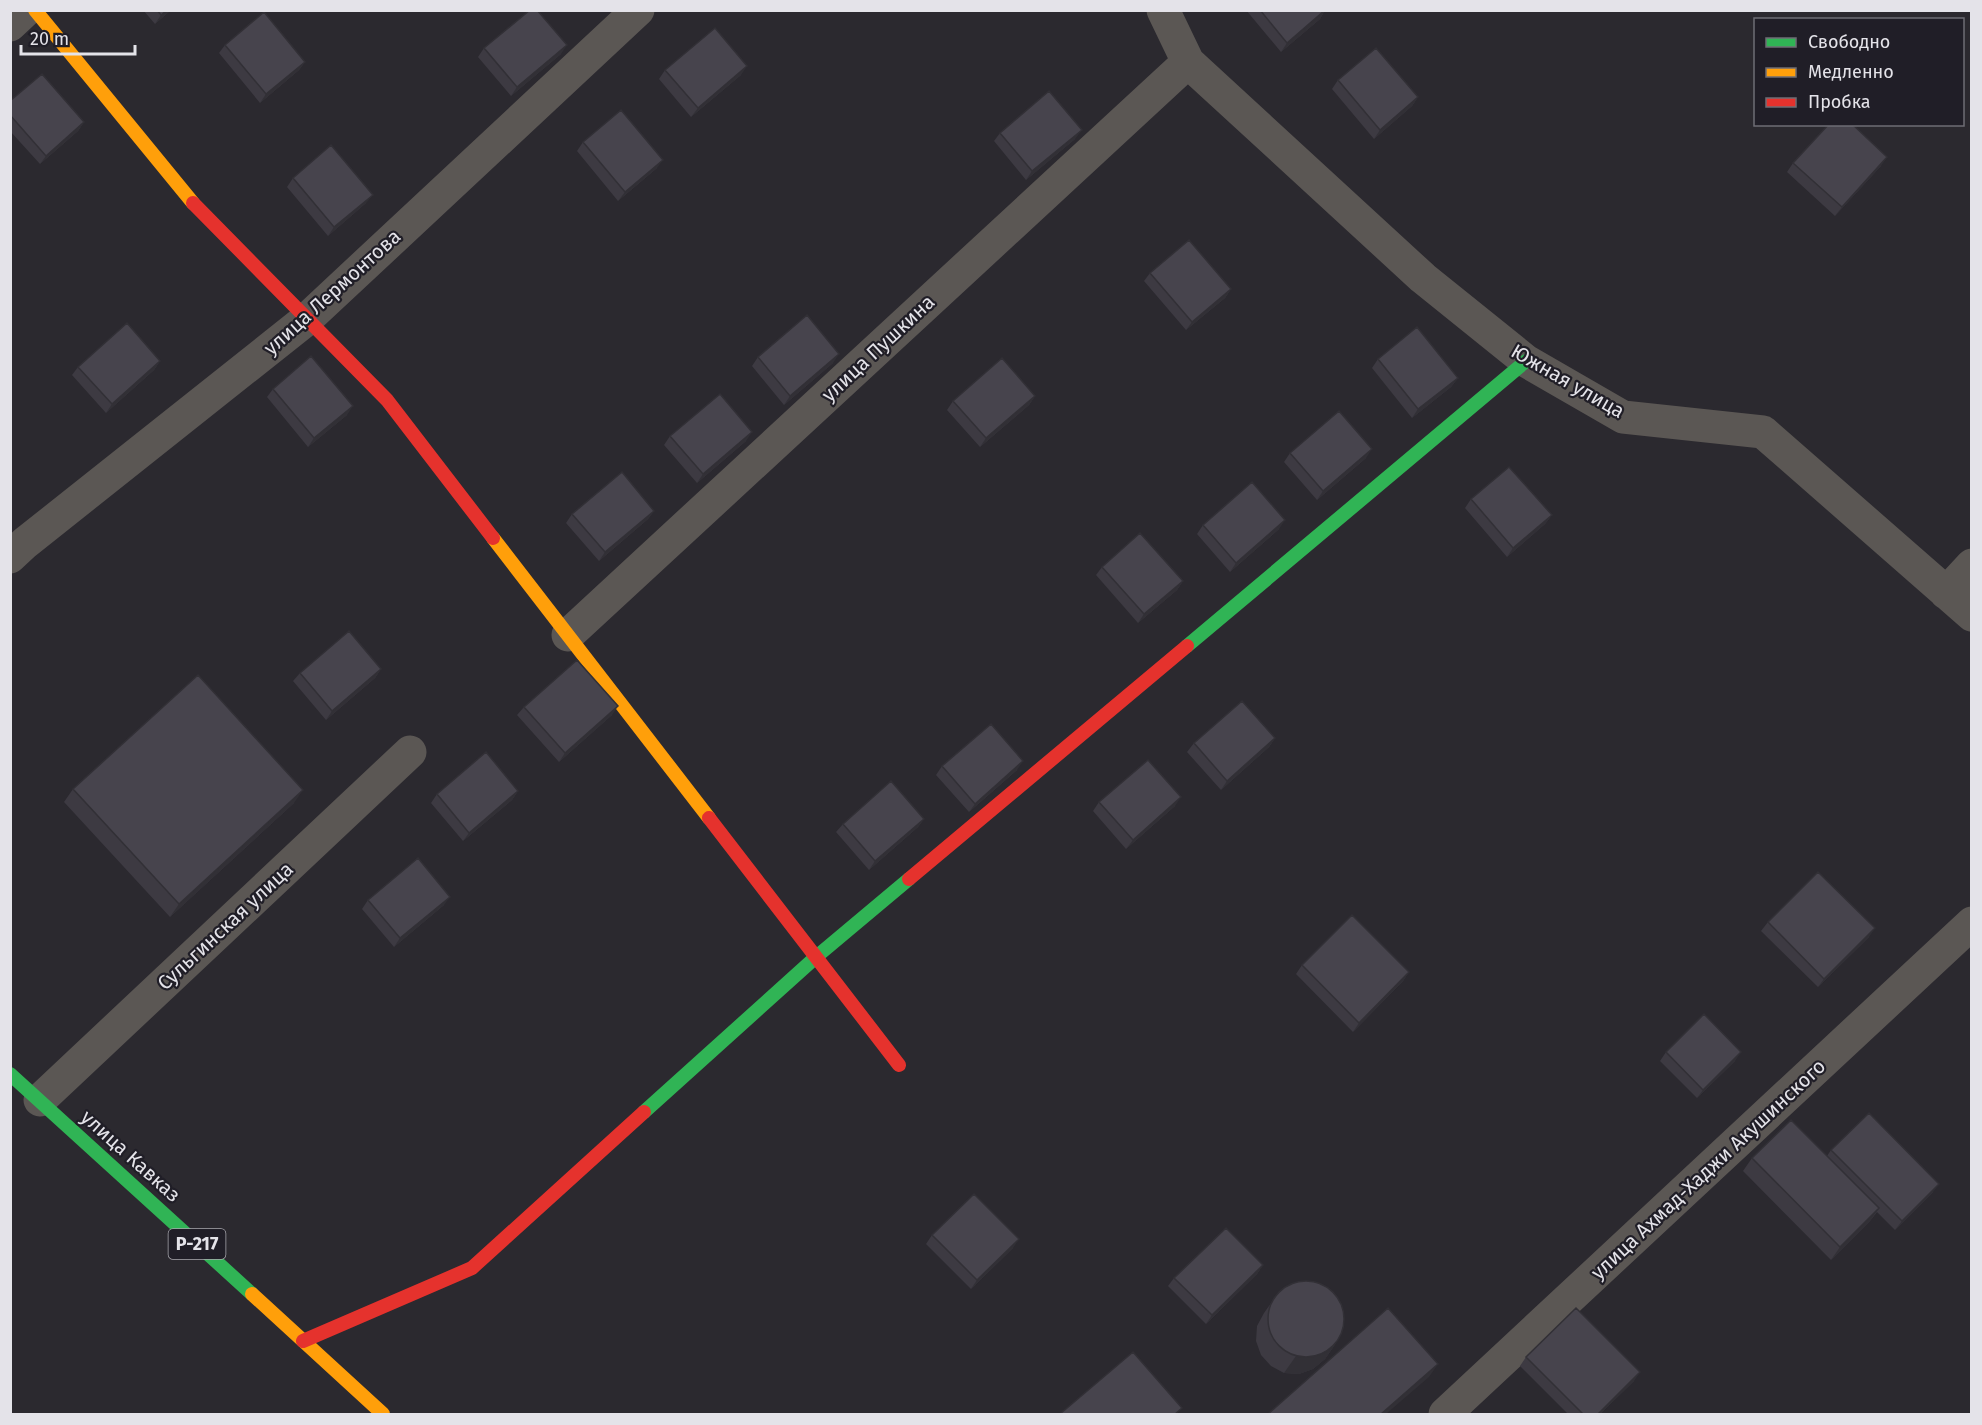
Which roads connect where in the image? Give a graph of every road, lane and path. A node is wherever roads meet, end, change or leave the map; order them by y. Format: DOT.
graph roads {
  1 [pos="26,10"];
  2 [pos="35,10"];
  3 [pos="638,10"];
  4 [pos="1162,10"];
  5 [pos="10,25"];
  6 [pos="1188,62"];
  7 [pos="307,319"];
  8 [pos="1526,361"];
  9 [pos="10,557"];
  10 [pos="1971,565"];
  11 [pos="1946,592"];
  12 [pos="1971,615"];
  13 [pos="568,635"];
  14 [pos="411,752"];
  15 [pos="1971,923"];
  16 [pos="816,957"];
  17 [pos="899,1065"];
  18 [pos="10,1074"];
  19 [pos="40,1100"];
  20 [pos="303,1341"];
  21 [pos="383,1414"];
  22 [pos="1445,1414"];
  1 -- 5 [label="street"];
  2 -- 7 [label="main road"];
  3 -- 7 [label="street, улица Лермонтова"];
  4 -- 6 [label="street, Южная улица"];
  6 -- 8 [label="street, Южная улица"];
  6 -- 13 [label="street, улица Пушкина"];
  7 -- 9 [label="street, улица Лермонтова"];
  7 -- 13 [label="main road"];
  8 -- 11 [label="street, Южная улица"];
  8 -- 16 [label="main road"];
  10 -- 11 [label="street"];
  11 -- 12 [label="street, Южная улица"];
  13 -- 16 [label="main road"];
  14 -- 19 [label="street, Сульгинская улица"];
  15 -- 22 [label="street, улица Ахмад-Хаджи Акушинского"];
  16 -- 17 [label="main road"];
  16 -- 20 [label="main road"];
  18 -- 19 [label="main road, улица Кавказ / Р-217"];
  19 -- 20 [label="main road, улица Кавказ / Р-217"];
  20 -- 21 [label="main road, улица Кавказ / Р-217"];
}
